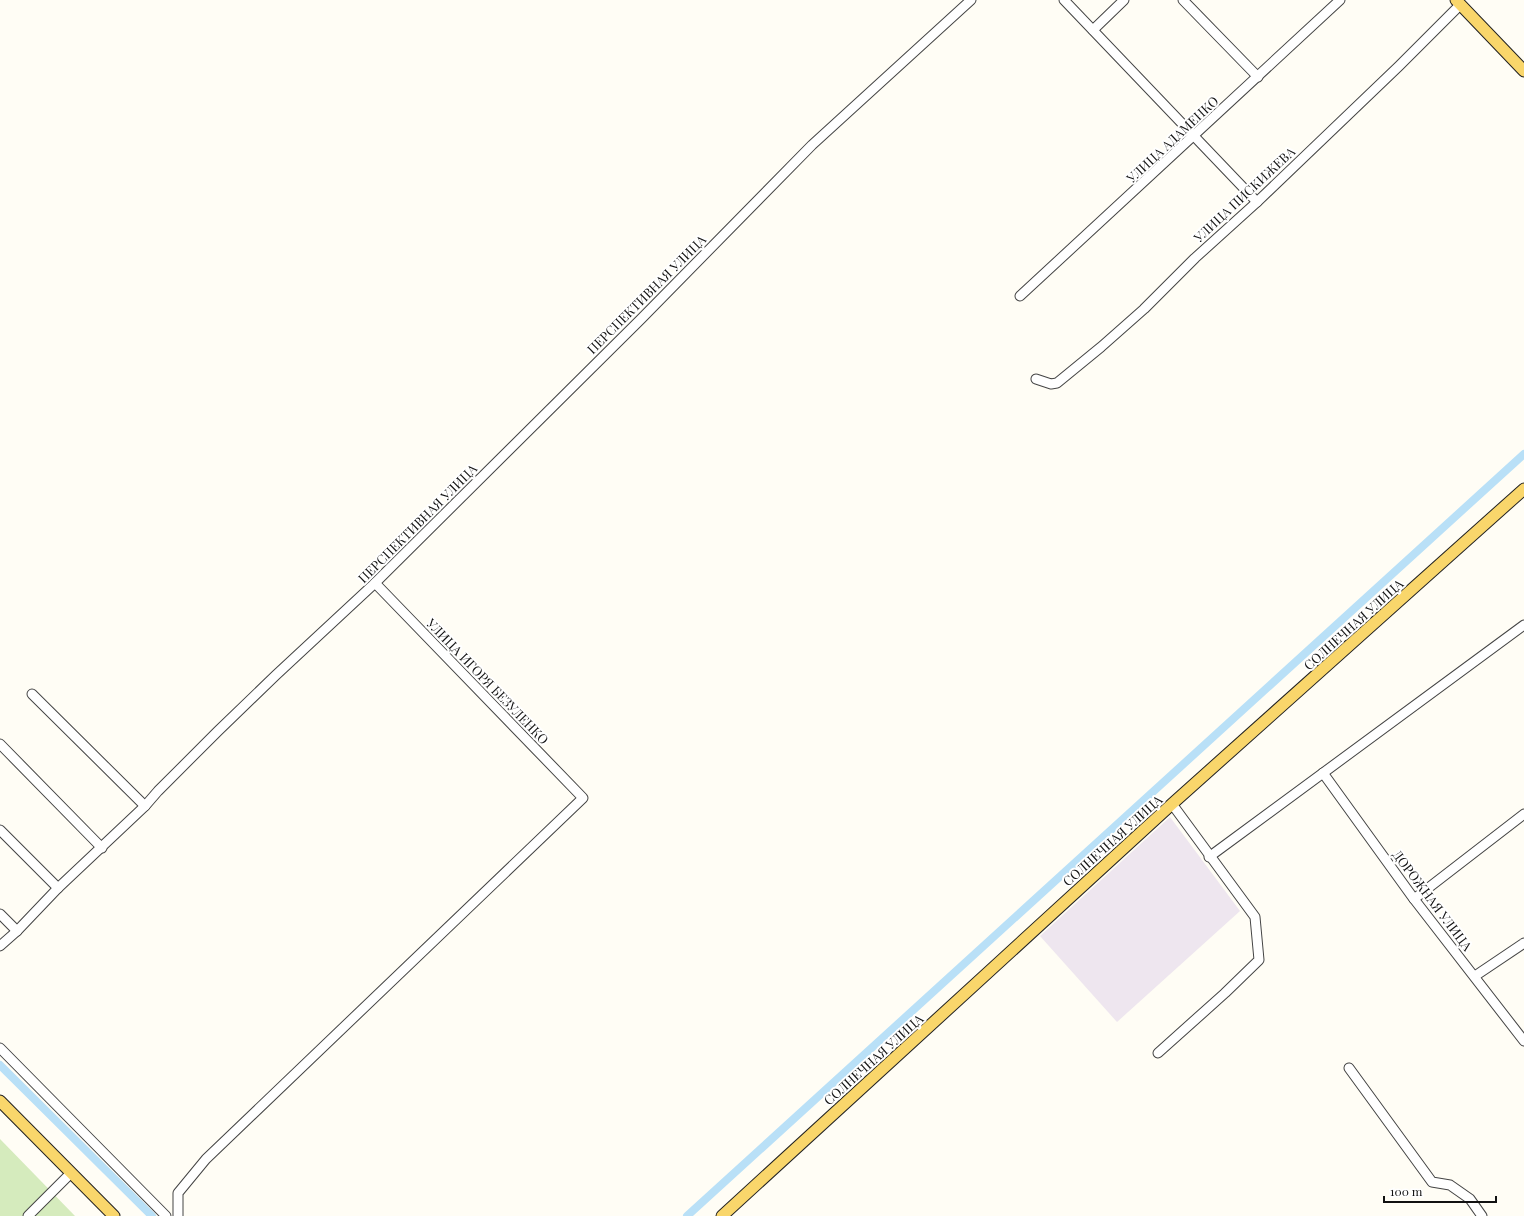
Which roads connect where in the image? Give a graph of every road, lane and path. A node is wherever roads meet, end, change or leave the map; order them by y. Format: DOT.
graph roads {
  1 [pos="971,0"];
  2 [pos="1064,0"];
  3 [pos="1124,0"];
  4 [pos="1183,0"];
  5 [pos="1340,0"];
  6 [pos="1458,2"];
  7 [pos="1093,30"];
  8 [pos="1524,71"];
  9 [pos="1258,77"];
  10 [pos="1194,136"];
  11 [pos="1257,202"];
  12 [pos="1020,296"];
  13 [pos="1036,379"];
  14 [pos="1524,489"];
  15 [pos="376,583"];
  16 [pos="1524,625"];
  17 [pos="32,694"];
  18 [pos="0,744"];
  19 [pos="1324,773"];
  20 [pos="1172,804"];
  21 [pos="145,806"];
  22 [pos="1524,814"];
  23 [pos="0,830"];
  24 [pos="102,848"];
  25 [pos="1209,857"];
  26 [pos="58,888"];
  27 [pos="1414,898"];
  28 [pos="0,914"];
  29 [pos="17,931"];
  30 [pos="1524,943"];
  31 [pos="0,946"];
  32 [pos="1475,976"];
  33 [pos="1524,1041"];
  34 [pos="0,1048"];
  35 [pos="1158,1053"];
  36 [pos="1349,1068"];
  37 [pos="0,1101"];
  38 [pos="71,1173"];
  39 [pos="28,1216"];
  40 [pos="114,1216"];
  41 [pos="166,1216"];
  42 [pos="178,1216"];
  43 [pos="722,1216"];
  44 [pos="1482,1216"];
  1 -- 15 [label="street, ПЕРСПЕКТИВНАЯ УЛИЦА"];
  2 -- 7 [label="street"];
  3 -- 7 [label="street"];
  4 -- 9 [label="street"];
  5 -- 9 [label="street, УЛИЦА АДАМЕНКО"];
  6 -- 8 [label="main road"];
  6 -- 11 [label="street, УЛИЦА ПИСКИЖЕВА"];
  7 -- 10 [label="street"];
  9 -- 10 [label="street, УЛИЦА АДАМЕНКО"];
  10 -- 11 [label="street"];
  10 -- 12 [label="street, УЛИЦА АДАМЕНКО"];
  11 -- 13 [label="street, УЛИЦА ПИСКИЖЕВА"];
  14 -- 20 [label="main road, СОЛНЕЧНАЯ УЛИЦА"];
  15 -- 21 [label="street, ПЕРСПЕКТИВНАЯ УЛИЦА"];
  15 -- 42 [label="street, УЛИЦА ИГОРЯ БЕЗУЛЕНКО"];
  16 -- 19 [label="street"];
  17 -- 21 [label="street"];
  18 -- 24 [label="street"];
  19 -- 25 [label="street"];
  19 -- 27 [label="street, ДОРОЖНАЯ УЛИЦА"];
  20 -- 25 [label="street"];
  20 -- 43 [label="main road, СОЛНЕЧНАЯ УЛИЦА"];
  21 -- 24 [label="street, ПЕРСПЕКТИВНАЯ УЛИЦА"];
  22 -- 27 [label="street"];
  23 -- 26 [label="street"];
  24 -- 26 [label="street, ПЕРСПЕКТИВНАЯ УЛИЦА"];
  25 -- 35 [label="street"];
  26 -- 29 [label="street, ПЕРСПЕКТИВНАЯ УЛИЦА"];
  27 -- 32 [label="street, ДОРОЖНАЯ УЛИЦА"];
  28 -- 29 [label="street"];
  29 -- 31 [label="street, ПЕРСПЕКТИВНАЯ УЛИЦА"];
  30 -- 32 [label="street"];
  32 -- 33 [label="street, ДОРОЖНАЯ УЛИЦА"];
  34 -- 41 [label="street"];
  36 -- 44 [label="street"];
  37 -- 38 [label="main road"];
  38 -- 39 [label="street"];
  38 -- 40 [label="main road"];
}
